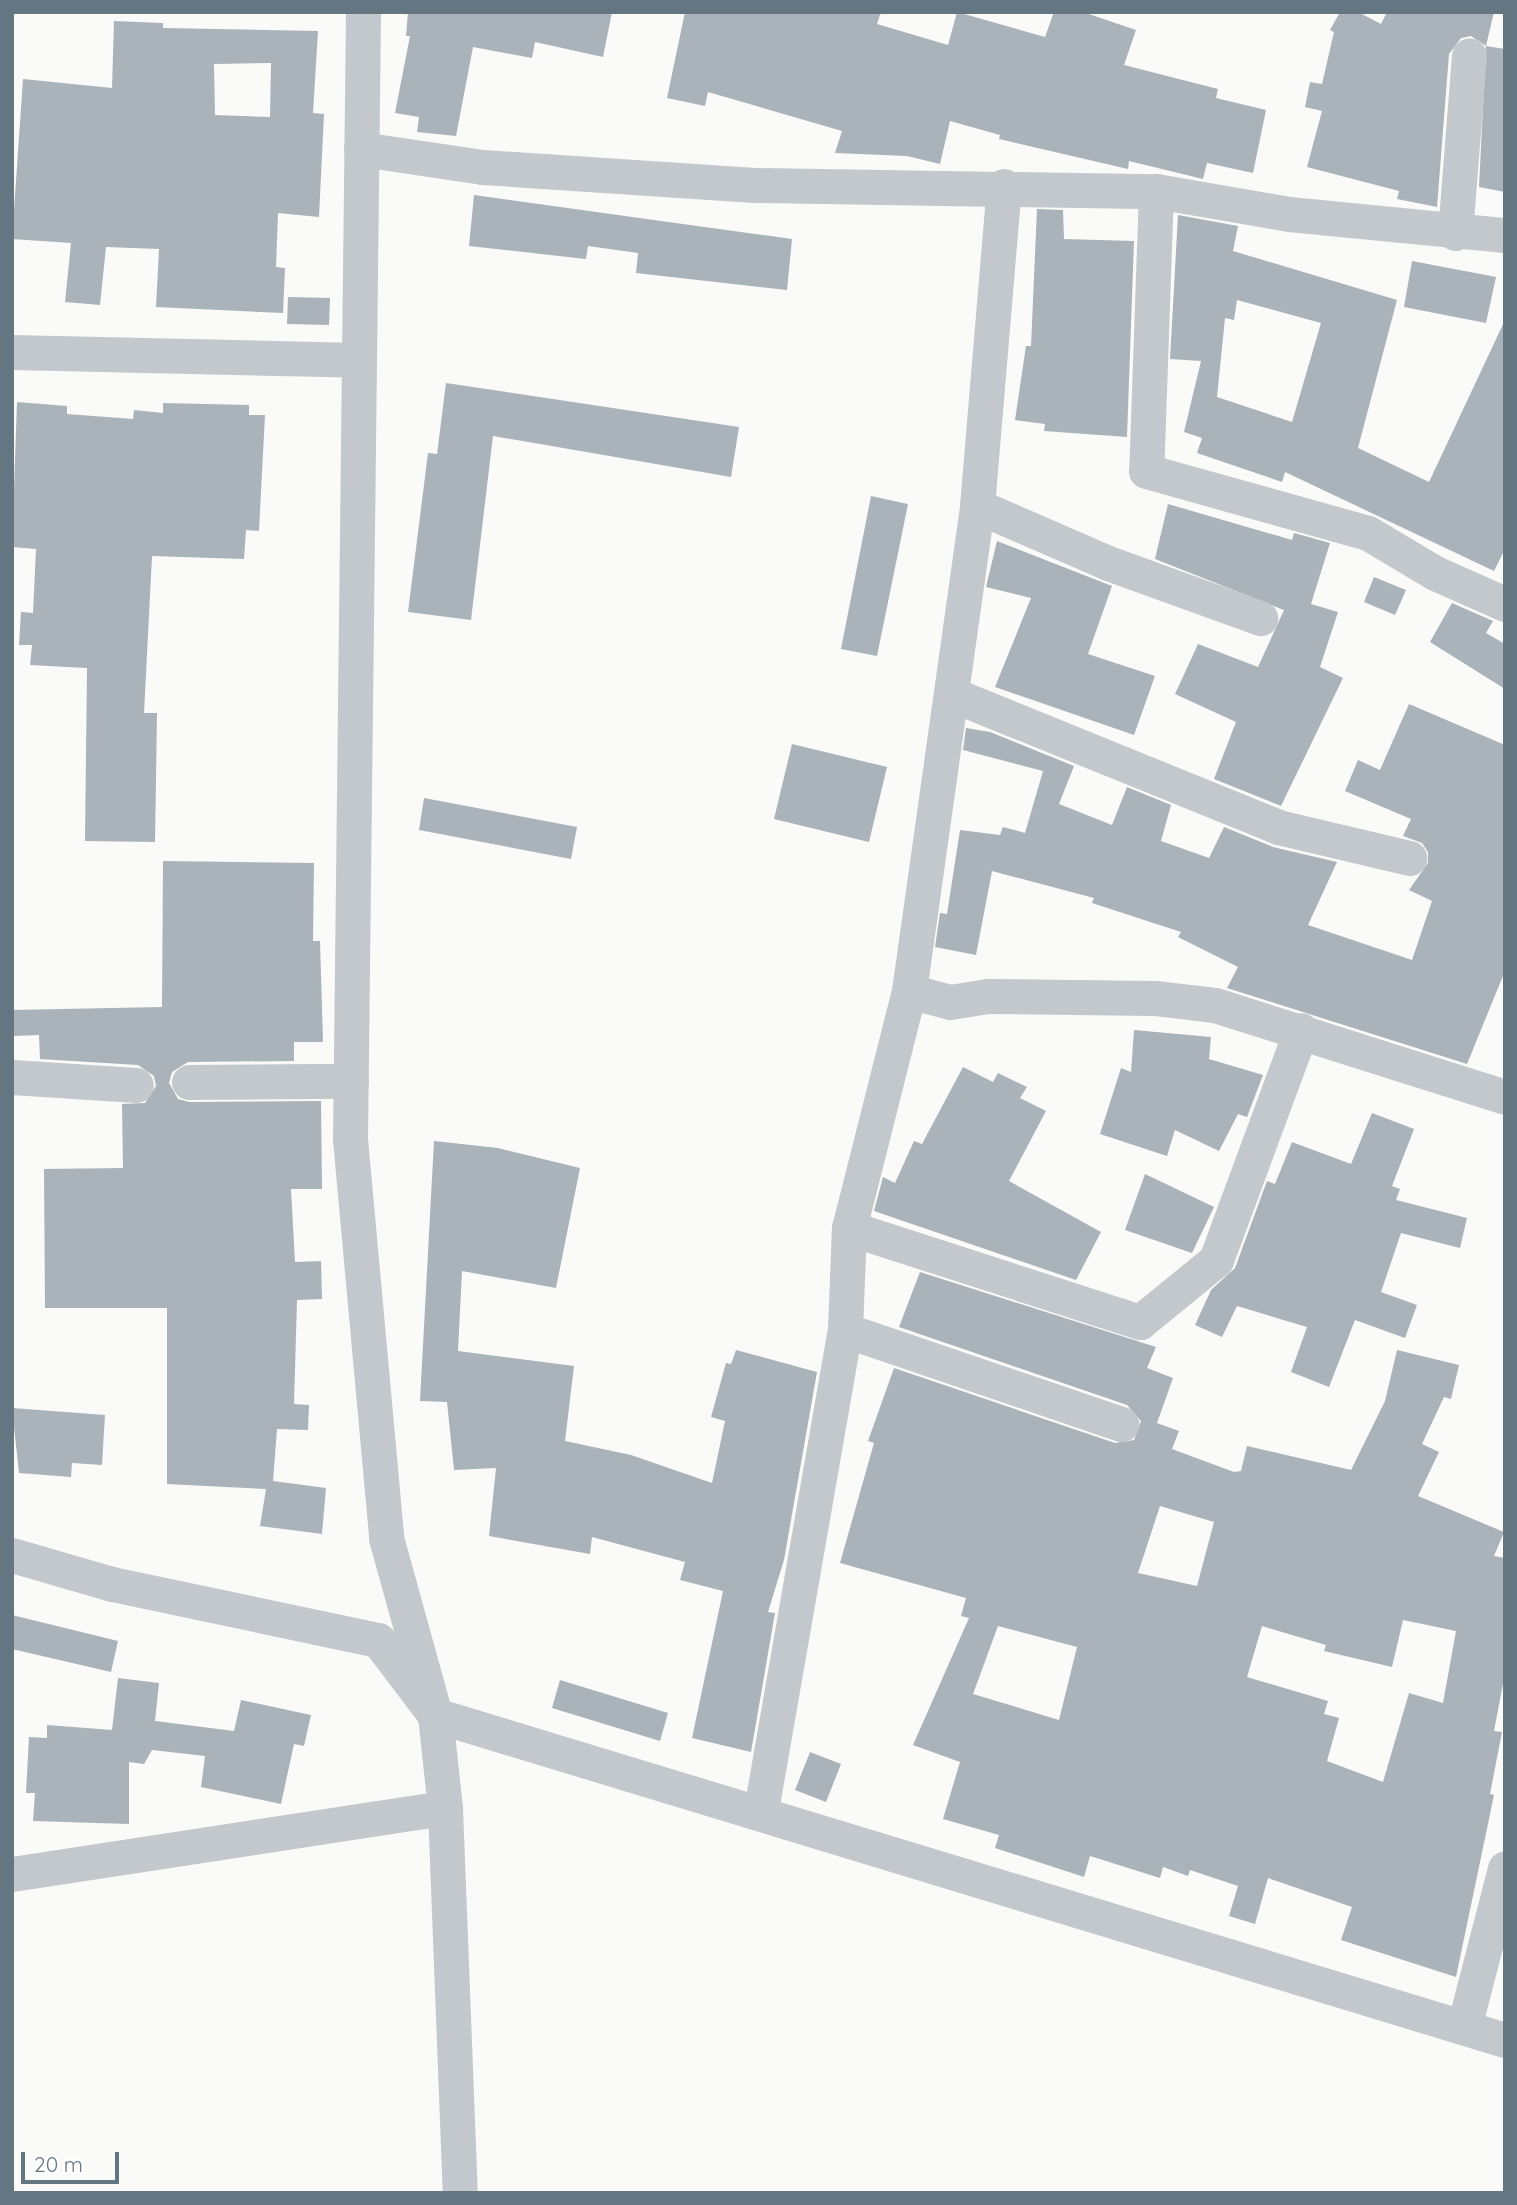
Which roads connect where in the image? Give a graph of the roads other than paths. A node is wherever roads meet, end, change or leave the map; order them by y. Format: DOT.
graph roads {
  1 [pos="363,12"];
  2 [pos="1469,56"];
  3 [pos="361,149"];
  4 [pos="1004,186"];
  5 [pos="1156,191"];
  6 [pos="1455,233"];
  7 [pos="1505,235"];
  8 [pos="12,352"];
  9 [pos="359,360"];
  10 [pos="977,506"];
  11 [pos="1505,604"];
  12 [pos="1260,618"];
  13 [pos="951,694"];
  14 [pos="1409,858"];
  15 [pos="909,991"];
  16 [pos="1301,1030"];
  17 [pos="12,1077"];
  18 [pos="351,1081"];
  19 [pos="189,1082"];
  20 [pos="136,1085"];
  21 [pos="1505,1097"];
  22 [pos="849,1228"];
  23 [pos="845,1330"];
  24 [pos="1121,1424"];
  25 [pos="12,1555"];
  26 [pos="435,1715"];
  27 [pos="444,1808"];
  28 [pos="761,1810"];
  29 [pos="1505,1868"];
  30 [pos="12,1874"];
  31 [pos="1464,2027"];
  32 [pos="1505,2040"];
  33 [pos="460,2193"];
  1 -- 3 [label="street"];
  2 -- 6 [label="street"];
  3 -- 4 [label="street"];
  3 -- 9 [label="street"];
  4 -- 5 [label="street"];
  4 -- 10 [label="street"];
  5 -- 6 [label="street"];
  5 -- 11 [label="street"];
  6 -- 7 [label="street"];
  8 -- 9 [label="street"];
  9 -- 18 [label="street"];
  10 -- 12 [label="street"];
  10 -- 13 [label="street"];
  13 -- 14 [label="street"];
  13 -- 15 [label="street"];
  15 -- 16 [label="street"];
  15 -- 22 [label="street"];
  16 -- 21 [label="street"];
  16 -- 22 [label="street"];
  17 -- 20 [label="street"];
  18 -- 19 [label="street"];
  18 -- 26 [label="street"];
  22 -- 23 [label="street"];
  23 -- 24 [label="street"];
  23 -- 28 [label="street"];
  25 -- 26 [label="street"];
  26 -- 27 [label="street"];
  26 -- 28 [label="street"];
  27 -- 30 [label="street"];
  27 -- 33 [label="street"];
  28 -- 31 [label="street"];
  29 -- 31 [label="street"];
  31 -- 32 [label="street"];
}
